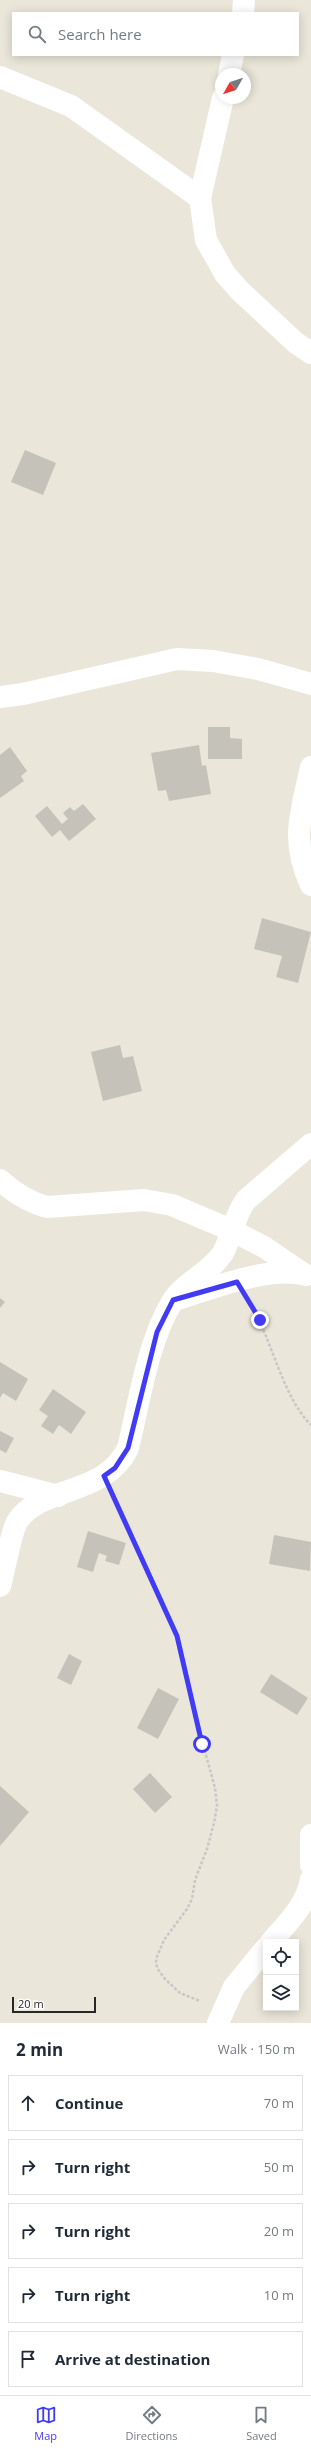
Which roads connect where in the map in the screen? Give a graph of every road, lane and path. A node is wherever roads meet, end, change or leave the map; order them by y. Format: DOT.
graph roads {
  1 [pos="244,0"];
  2 [pos="243,12"];
  3 [pos="233,56"];
  4 [pos="230,68"];
  5 [pos="0,77"];
  6 [pos="222,104"];
  7 [pos="200,198"];
  8 [pos="311,353"];
  9 [pos="311,684"];
  10 [pos="0,697"];
  11 [pos="311,767"];
  12 [pos="311,885"];
  13 [pos="311,1144"];
  14 [pos="0,1180"];
  15 [pos="231,1230"];
  16 [pos="308,1275"];
  17 [pos="237,1282"];
  18 [pos="173,1300"];
  19 [pos="311,1425"];
  20 [pos="104,1476"];
  21 [pos="0,1481"];
  22 [pos="58,1496"];
  23 [pos="0,1586"];
  24 [pos="311,1835"];
  25 [pos="311,1865"];
  26 [pos="311,1880"];
  27 [pos="273,1939"];
  28 [pos="263,1952"];
  29 [pos="220,2017"];
  1 -- 2 [label="street"];
  3 -- 4 [label="street"];
  5 -- 7 [label="street"];
  6 -- 7 [label="street"];
  7 -- 8 [label="street"];
  9 -- 10 [label="street"];
  11 -- 12 [label="street"];
  13 -- 15 [label="street"];
  14 -- 15 [label="street"];
  15 -- 16 [label="street"];
  15 -- 18 [label="street"];
  16 -- 17 [label="street"];
  17 -- 18 [label="street"];
  17 -- 19 [label="path"];
  18 -- 20 [label="street"];
  20 -- 22 [label="street"];
  20 -- 29 [label="path"];
  21 -- 22 [label="street"];
  22 -- 23 [label="street"];
  24 -- 25 [label="street"];
  26 -- 27 [label="street"];
  28 -- 29 [label="street"];
}
